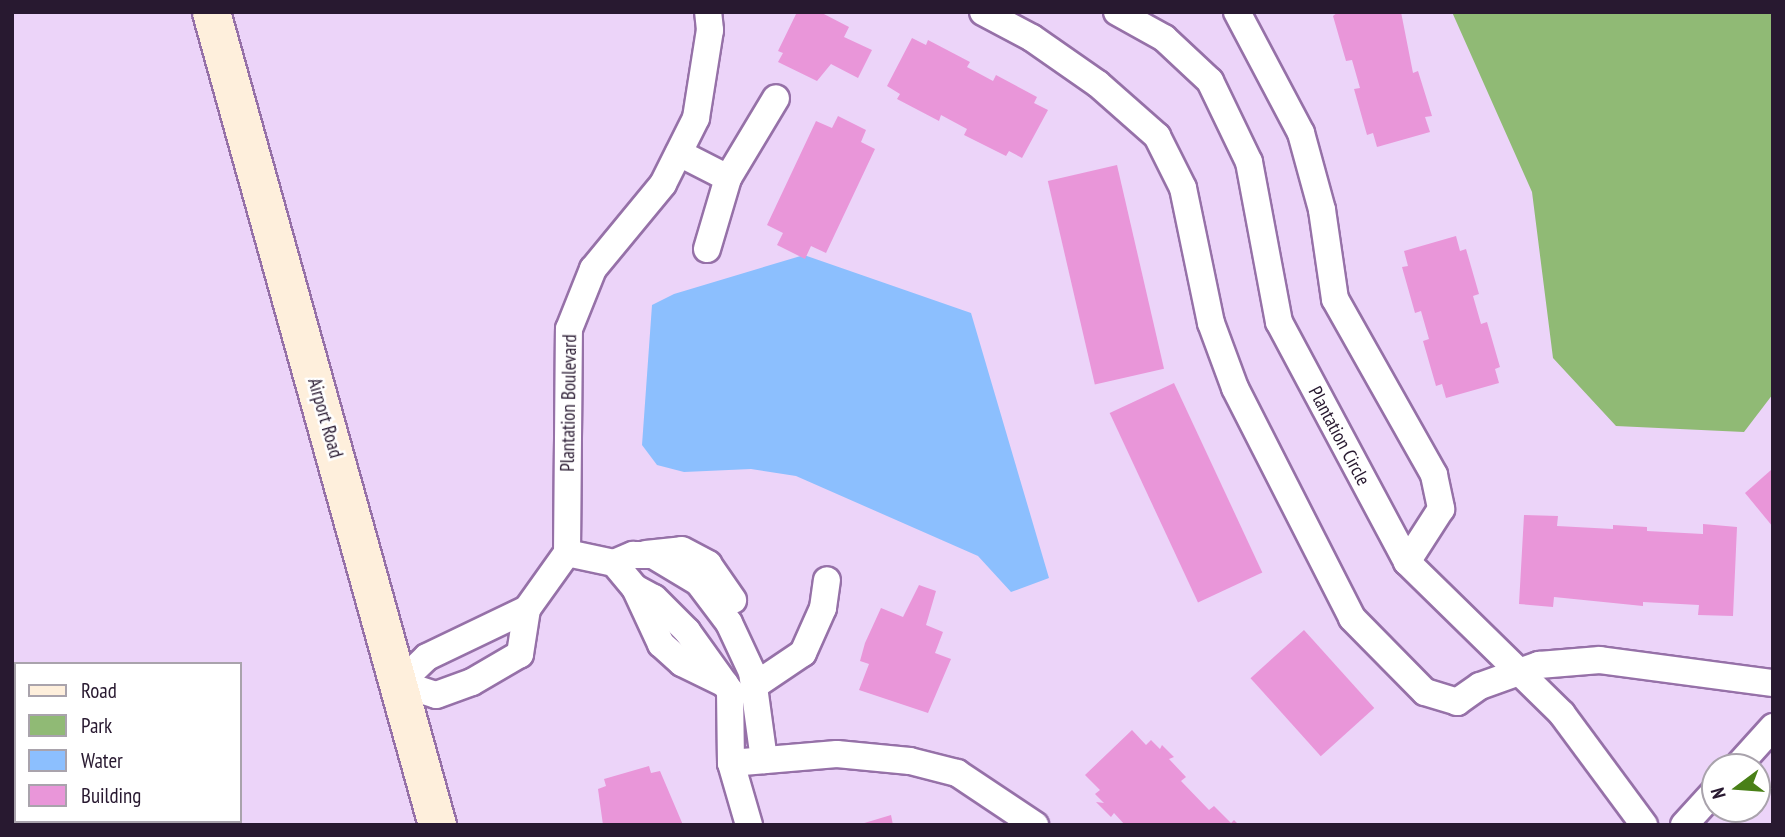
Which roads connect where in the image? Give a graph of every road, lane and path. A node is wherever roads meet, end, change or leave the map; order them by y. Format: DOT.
graph roads {
  1 [pos="211,12"];
  2 [pos="708,12"];
  3 [pos="983,12"];
  4 [pos="1116,12"];
  5 [pos="1237,12"];
  6 [pos="776,98"];
  7 [pos="679,153"];
  8 [pos="728,178"];
  9 [pos="706,249"];
  10 [pos="567,553"];
  11 [pos="624,559"];
  12 [pos="1407,562"];
  13 [pos="827,580"];
  14 [pos="527,609"];
  15 [pos="1518,673"];
  16 [pos="754,681"];
  17 [pos="1773,682"];
  18 [pos="400,683"];
  19 [pos="1773,727"];
  20 [pos="1750,753"];
  21 [pos="764,760"];
  22 [pos="731,762"];
  23 [pos="1701,807"];
  24 [pos="437,825"];
  25 [pos="749,825"];
  26 [pos="1035,825"];
  27 [pos="1644,825"];
  28 [pos="1685,825"];
  1 -- 18 [label="street, Airport Road"];
  2 -- 7 [label="street, Plantation Boulevard"];
  3 -- 15 [label="street"];
  4 -- 12 [label="street, Plantation Circle"];
  5 -- 12 [label="street"];
  6 -- 8 [label="street"];
  7 -- 8 [label="street"];
  7 -- 10 [label="street, Plantation Boulevard"];
  8 -- 9 [label="street"];
  10 -- 11 [label="street"];
  10 -- 14 [label="street"];
  11 -- 16 [label="street"];
  11 -- 22 [label="street"];
  12 -- 15 [label="street, Plantation Circle"];
  13 -- 16 [label="street"];
  14 -- 18 [label="street"];
  14 -- 18 [label="street"];
  15 -- 17 [label="street"];
  15 -- 27 [label="street, Plantation Circle"];
  16 -- 21 [label="street"];
  18 -- 24 [label="street, Airport Road"];
  19 -- 20 [label="street"];
  21 -- 22 [label="street"];
  21 -- 26 [label="street"];
  22 -- 25 [label="street"];
  23 -- 28 [label="street"];
}
